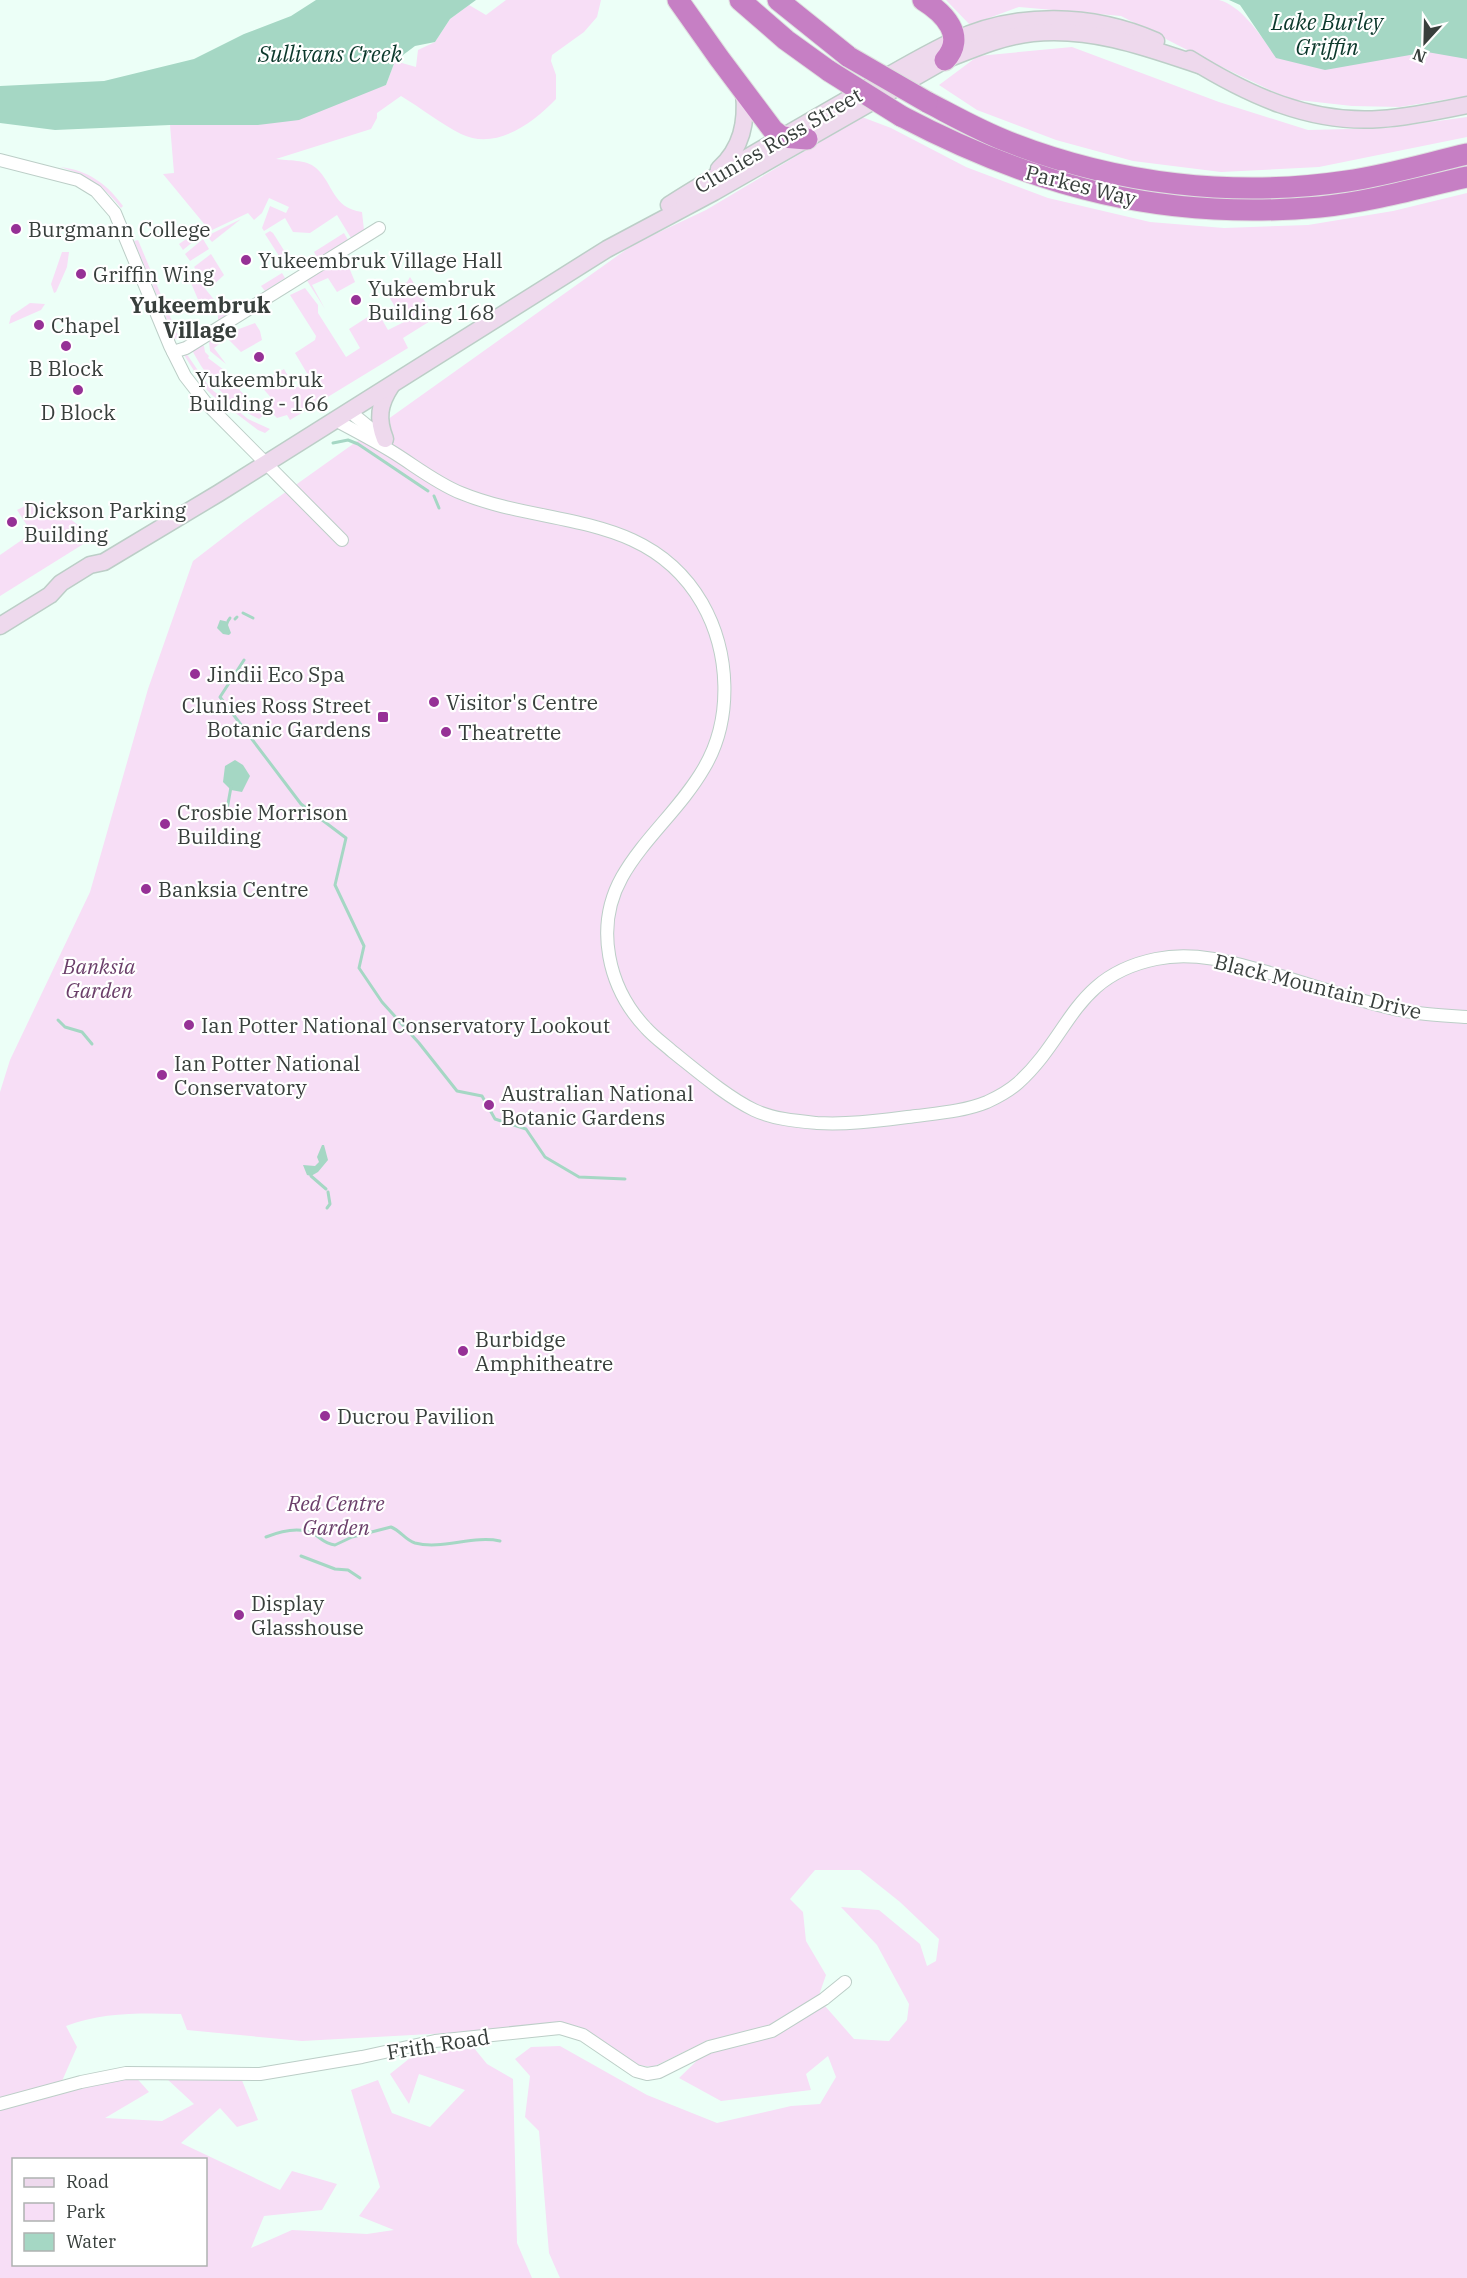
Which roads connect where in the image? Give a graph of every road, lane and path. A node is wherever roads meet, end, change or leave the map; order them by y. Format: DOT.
graph roads {
  1 [pos="678,0"];
  2 [pos="741,0"];
  3 [pos="778,0"];
  4 [pos="923,0"];
  5 [pos="955,40"];
  6 [pos="945,60"];
  7 [pos="1199,65"];
  8 [pos="744,92"];
  9 [pos="1467,105"];
  10 [pos="782,137"];
  11 [pos="807,139"];
  12 [pos="1467,154"];
  13 [pos="0,160"];
  14 [pos="1467,177"];
  15 [pos="703,183"];
  16 [pos="379,228"];
  17 [pos="607,249"];
  18 [pos="173,352"];
  19 [pos="393,383"];
  20 [pos="342,416"];
  21 [pos="388,445"];
  22 [pos="267,463"];
  23 [pos="342,540"];
  24 [pos="0,626"];
  25 [pos="1467,1017"];
  26 [pos="845,1982"];
  27 [pos="0,2104"];
  1 -- 8 [label="highway"];
  2 -- 14 [label="highway, Parkes Way, bridge"];
  3 -- 12 [label="highway, Parkes Way, bridge"];
  4 -- 5 [label="highway"];
  5 -- 6 [label="highway"];
  5 -- 7 [label="street, Clunies Ross Street"];
  5 -- 10 [label="street, Clunies Ross Street"];
  6 -- 7 [label="street, Clunies Ross Street"];
  6 -- 11 [label="street, Clunies Ross Street"];
  7 -- 9 [label="street"];
  8 -- 10 [label="highway"];
  8 -- 15 [label="street"];
  10 -- 11 [label="highway"];
  10 -- 15 [label="street, Clunies Ross Street"];
  11 -- 17 [label="street, Clunies Ross Street"];
  13 -- 18 [label="street"];
  15 -- 17 [label="street, Clunies Ross Street"];
  16 -- 18 [label="street"];
  17 -- 19 [label="street, Clunies Ross Street"];
  18 -- 22 [label="street"];
  19 -- 20 [label="street, Clunies Ross Street"];
  19 -- 21 [label="street"];
  20 -- 21 [label="street, Black Mountain Drive"];
  20 -- 22 [label="street, Clunies Ross Street"];
  21 -- 25 [label="street, Black Mountain Drive"];
  22 -- 23 [label="street"];
  22 -- 24 [label="street, Clunies Ross Street"];
  26 -- 27 [label="street, Frith Road"];
}
